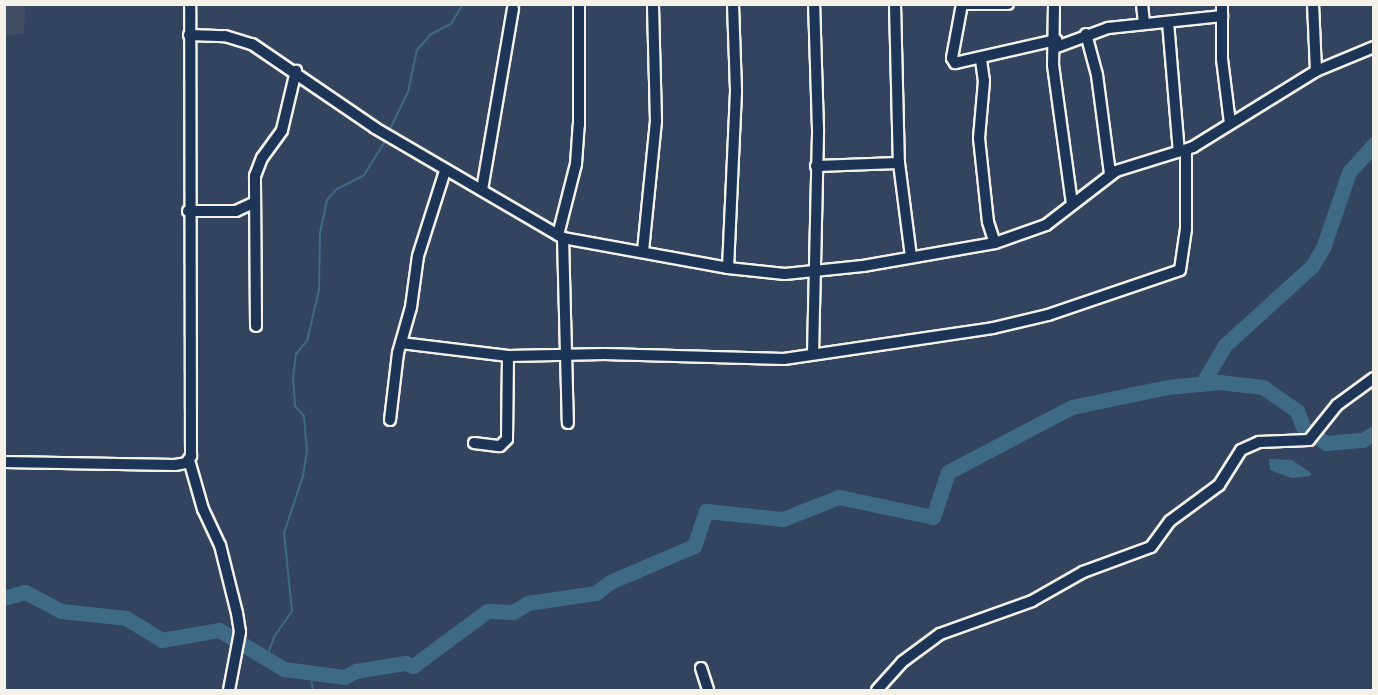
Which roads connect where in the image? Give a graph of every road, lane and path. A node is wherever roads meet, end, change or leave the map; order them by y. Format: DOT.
graph roads {
  1 [pos="190,4"];
  2 [pos="579,4"];
  3 [pos="653,4"];
  4 [pos="733,4"];
  5 [pos="814,4"];
  6 [pos="895,4"];
  7 [pos="962,4"];
  8 [pos="1008,4"];
  9 [pos="1054,4"];
  10 [pos="1142,4"];
  11 [pos="1313,4"];
  12 [pos="513,9"];
  13 [pos="1222,10"];
  14 [pos="1143,22"];
  15 [pos="1168,22"];
  16 [pos="1086,34"];
  17 [pos="189,35"];
  18 [pos="1055,44"];
  19 [pos="1374,47"];
  20 [pos="981,60"];
  21 [pos="297,71"];
  22 [pos="1316,71"];
  23 [pos="1230,123"];
  24 [pos="1182,151"];
  25 [pos="899,163"];
  26 [pos="816,166"];
  27 [pos="445,171"];
  28 [pos="1110,174"];
  29 [pos="482,190"];
  30 [pos="253,203"];
  31 [pos="1072,204"];
  32 [pos="188,211"];
  33 [pos="561,237"];
  34 [pos="995,243"];
  35 [pos="643,251"];
  36 [pos="911,257"];
  37 [pos="728,268"];
  38 [pos="816,272"];
  39 [pos="256,327"];
  40 [pos="401,343"];
  41 [pos="566,354"];
  42 [pos="813,354"];
  43 [pos="508,356"];
  44 [pos="1374,378"];
  45 [pos="390,420"];
  46 [pos="568,423"];
  47 [pos="474,443"];
  48 [pos="189,460"];
  49 [pos="4,462"];
  50 [pos="701,668"];
  51 [pos="881,688"];
  52 [pos="229,690"];
  53 [pos="708,690"];
  1 -- 17 [label="street"];
  2 -- 33 [label="street"];
  3 -- 35 [label="street"];
  4 -- 37 [label="street"];
  5 -- 26 [label="street"];
  6 -- 25 [label="street"];
  7 -- 8 [label="street"];
  7 -- 20 [label="street"];
  9 -- 18 [label="street"];
  10 -- 14 [label="street"];
  11 -- 22 [label="street"];
  12 -- 29 [label="street"];
  13 -- 15 [label="street"];
  13 -- 23 [label="street"];
  14 -- 15 [label="street"];
  14 -- 16 [label="street"];
  15 -- 24 [label="street"];
  16 -- 18 [label="street"];
  16 -- 28 [label="street"];
  17 -- 21 [label="street"];
  17 -- 32 [label="street"];
  18 -- 20 [label="street"];
  18 -- 31 [label="street"];
  19 -- 22 [label="street"];
  20 -- 34 [label="street"];
  21 -- 27 [label="street"];
  21 -- 30 [label="street"];
  22 -- 23 [label="street"];
  23 -- 24 [label="street"];
  24 -- 28 [label="street"];
  24 -- 42 [label="street"];
  25 -- 26 [label="street"];
  25 -- 36 [label="street"];
  26 -- 38 [label="street"];
  27 -- 29 [label="street"];
  27 -- 40 [label="street"];
  28 -- 31 [label="street"];
  29 -- 33 [label="street"];
  30 -- 32 [label="street"];
  30 -- 39 [label="street"];
  31 -- 34 [label="street"];
  32 -- 48 [label="street"];
  33 -- 35 [label="street"];
  33 -- 41 [label="street"];
  34 -- 36 [label="street"];
  35 -- 37 [label="street"];
  36 -- 38 [label="street"];
  37 -- 38 [label="street"];
  38 -- 42 [label="street"];
  40 -- 43 [label="street"];
  40 -- 45 [label="street"];
  41 -- 42 [label="street"];
  41 -- 43 [label="street"];
  41 -- 46 [label="street"];
  43 -- 47 [label="street"];
  44 -- 51 [label="street"];
  48 -- 49 [label="street"];
  48 -- 52 [label="street"];
  50 -- 53 [label="street"];
}
